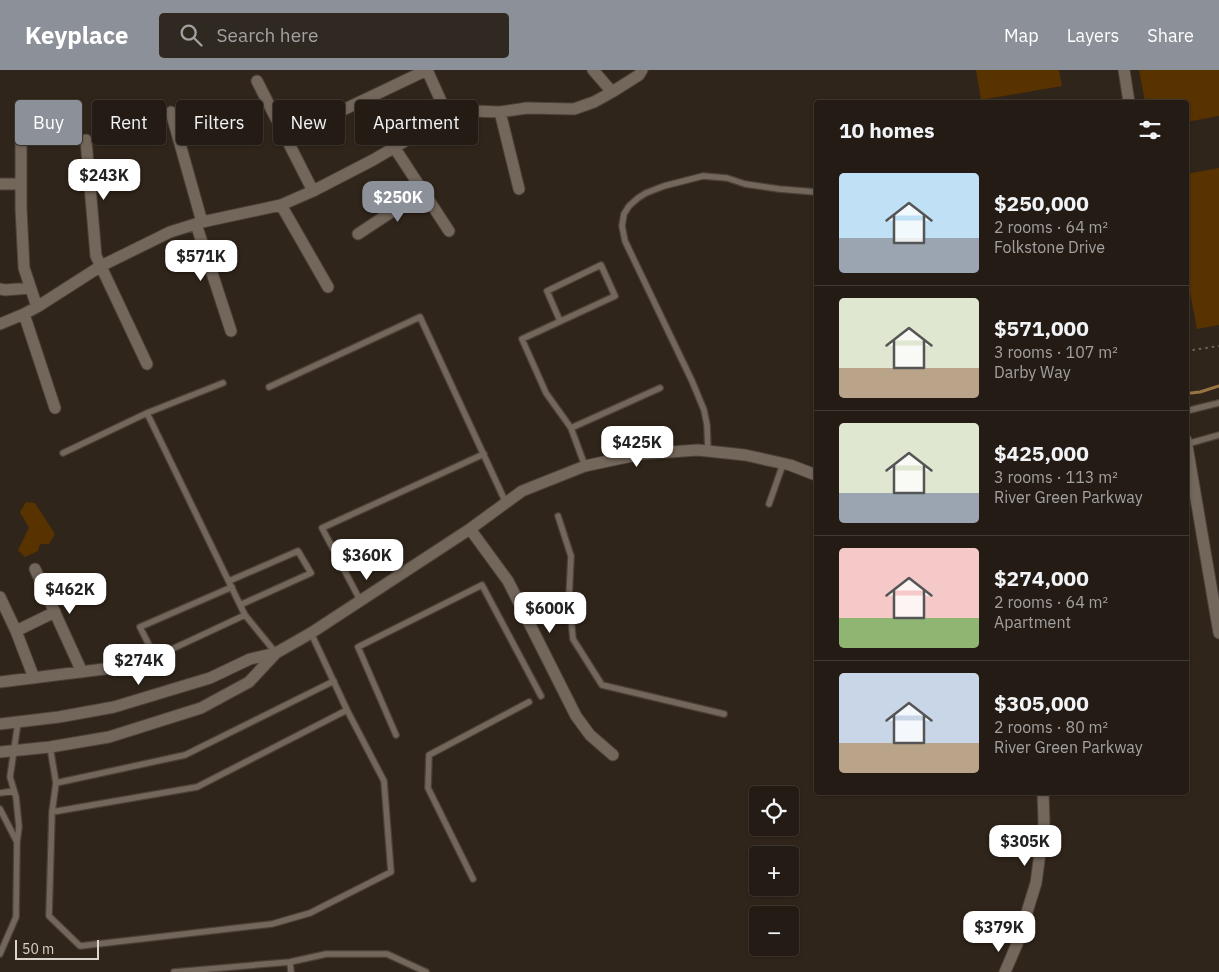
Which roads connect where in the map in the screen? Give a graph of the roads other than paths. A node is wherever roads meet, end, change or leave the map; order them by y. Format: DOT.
graph roads {
  1 [pos="593,70"];
  2 [pos="642,70"];
  3 [pos="1124,70"];
  4 [pos="431,72"];
  5 [pos="256,81"];
  6 [pos="612,92"];
  7 [pos="441,100"];
  8 [pos="1129,100"];
  9 [pos="345,109"];
  10 [pos="478,111"];
  11 [pos="171,112"];
  12 [pos="500,112"];
  13 [pos="86,140"];
  14 [pos="21,145"];
  15 [pos="399,145"];
  16 [pos="394,148"];
  17 [pos="0,184"];
  18 [pos="21,184"];
  19 [pos="519,189"];
  20 [pos="313,191"];
  21 [pos="423,191"];
  22 [pos="814,192"];
  23 [pos="281,205"];
  24 [pos="199,223"];
  25 [pos="449,231"];
  26 [pos="358,234"];
  27 [pos="101,266"];
  28 [pos="328,287"];
  29 [pos="30,288"];
  30 [pos="0,289"];
  31 [pos="37,307"];
  32 [pos="24,314"];
  33 [pos="560,321"];
  34 [pos="0,324"];
  35 [pos="231,331"];
  36 [pos="147,364"];
  37 [pos="223,383"];
  38 [pos="269,387"];
  39 [pos="660,388"];
  40 [pos="1219,403"];
  41 [pos="55,408"];
  42 [pos="1189,410"];
  43 [pos="147,412"];
  44 [pos="571,428"];
  45 [pos="1219,435"];
  46 [pos="1189,442"];
  47 [pos="708,451"];
  48 [pos="63,454"];
  49 [pos="484,454"];
  50 [pos="1189,454"];
  51 [pos="783,464"];
  52 [pos="585,466"];
  53 [pos="814,474"];
  54 [pos="506,502"];
  55 [pos="769,504"];
  56 [pos="558,516"];
  57 [pos="470,529"];
  58 [pos="35,569"];
  59 [pos="230,584"];
  60 [pos="0,597"];
  61 [pos="360,600"];
  62 [pos="240,606"];
  63 [pos="54,612"];
  64 [pos="245,615"];
  65 [pos="16,631"];
  66 [pos="311,633"];
  67 [pos="1219,633"];
  68 [pos="276,653"];
  69 [pos="120,667"];
  70 [pos="82,672"];
  71 [pos="34,678"];
  72 [pos="334,681"];
  73 [pos="0,682"];
  74 [pos="541,696"];
  75 [pos="529,702"];
  76 [pos="347,710"];
  77 [pos="724,714"];
  78 [pos="18,722"];
  79 [pos="0,724"];
  80 [pos="396,735"];
  81 [pos="50,748"];
  82 [pos="14,751"];
  83 [pos="0,752"];
  84 [pos="613,754"];
  85 [pos="56,783"];
  86 [pos="14,791"];
  87 [pos="0,793"];
  88 [pos="1043,795"];
  89 [pos="0,809"];
  90 [pos="52,812"];
  91 [pos="17,842"];
  92 [pos="473,879"];
  93 [pos="1017,944"];
  94 [pos="0,954"];
  95 [pos="290,962"];
  96 [pos="174,972"];
  97 [pos="291,972"];
  98 [pos="426,972"];
  99 [pos="1005,972"];
  100 [pos="1014,972"];
  1 -- 6 [label="street"];
  2 -- 6 [label="street"];
  3 -- 8 [label="street"];
  4 -- 7 [label="street"];
  4 -- 9 [label="street"];
  5 -- 20 [label="street"];
  6 -- 12 [label="street"];
  10 -- 12 [label="street"];
  11 -- 24 [label="street"];
  12 -- 19 [label="street"];
  13 -- 27 [label="street"];
  14 -- 18 [label="street"];
  15 -- 16 [label="street"];
  16 -- 20 [label="street"];
  16 -- 21 [label="street"];
  17 -- 18 [label="street"];
  18 -- 29 [label="street"];
  20 -- 23 [label="street"];
  21 -- 25 [label="street"];
  21 -- 26 [label="street"];
  22 -- 47 [label="lane"];
  23 -- 24 [label="street"];
  23 -- 28 [label="street"];
  24 -- 27 [label="street"];
  24 -- 35 [label="street"];
  27 -- 31 [label="street"];
  27 -- 36 [label="street"];
  29 -- 30 [label="street"];
  29 -- 31 [label="street"];
  31 -- 32 [label="street"];
  32 -- 34 [label="street"];
  32 -- 41 [label="street"];
  33 -- 33 [label="lane"];
  33 -- 44 [label="lane"];
  37 -- 43 [label="lane"];
  38 -- 49 [label="lane"];
  39 -- 44 [label="lane"];
  40 -- 42 [label="lane"];
  43 -- 48 [label="lane"];
  43 -- 59 [label="lane"];
  44 -- 52 [label="lane"];
  45 -- 46 [label="lane"];
  47 -- 51 [label="street"];
  47 -- 52 [label="street"];
  49 -- 54 [label="lane"];
  49 -- 61 [label="lane"];
  50 -- 67 [label="street"];
  51 -- 53 [label="street"];
  51 -- 55 [label="lane"];
  52 -- 54 [label="street"];
  54 -- 57 [label="street"];
  56 -- 77 [label="lane"];
  57 -- 61 [label="street"];
  57 -- 84 [label="street"];
  58 -- 63 [label="street"];
  59 -- 62 [label="lane"];
  59 -- 62 [label="lane"];
  59 -- 64 [label="lane"];
  60 -- 65 [label="street"];
  61 -- 66 [label="street"];
  62 -- 64 [label="lane"];
  63 -- 65 [label="street"];
  63 -- 70 [label="street"];
  64 -- 68 [label="lane"];
  65 -- 71 [label="street"];
  66 -- 68 [label="street"];
  66 -- 72 [label="lane"];
  68 -- 78 [label="street"];
  68 -- 81 [label="street"];
  69 -- 70 [label="street"];
  70 -- 71 [label="street"];
  71 -- 73 [label="street"];
  72 -- 76 [label="lane"];
  72 -- 85 [label="lane"];
  74 -- 80 [label="lane"];
  75 -- 92 [label="lane"];
  76 -- 90 [label="lane"];
  76 -- 90 [label="lane"];
  78 -- 79 [label="street"];
  78 -- 82 [label="lane"];
  81 -- 82 [label="street"];
  81 -- 85 [label="lane"];
  82 -- 83 [label="street"];
  82 -- 86 [label="lane"];
  85 -- 90 [label="lane"];
  86 -- 87 [label="lane"];
  86 -- 91 [label="lane"];
  88 -- 93 [label="street"];
  89 -- 91 [label="lane"];
  91 -- 94 [label="lane"];
  93 -- 99 [label="street"];
  93 -- 100 [label="street"];
  95 -- 96 [label="lane"];
  95 -- 97 [label="lane"];
  95 -- 98 [label="lane"];
}
